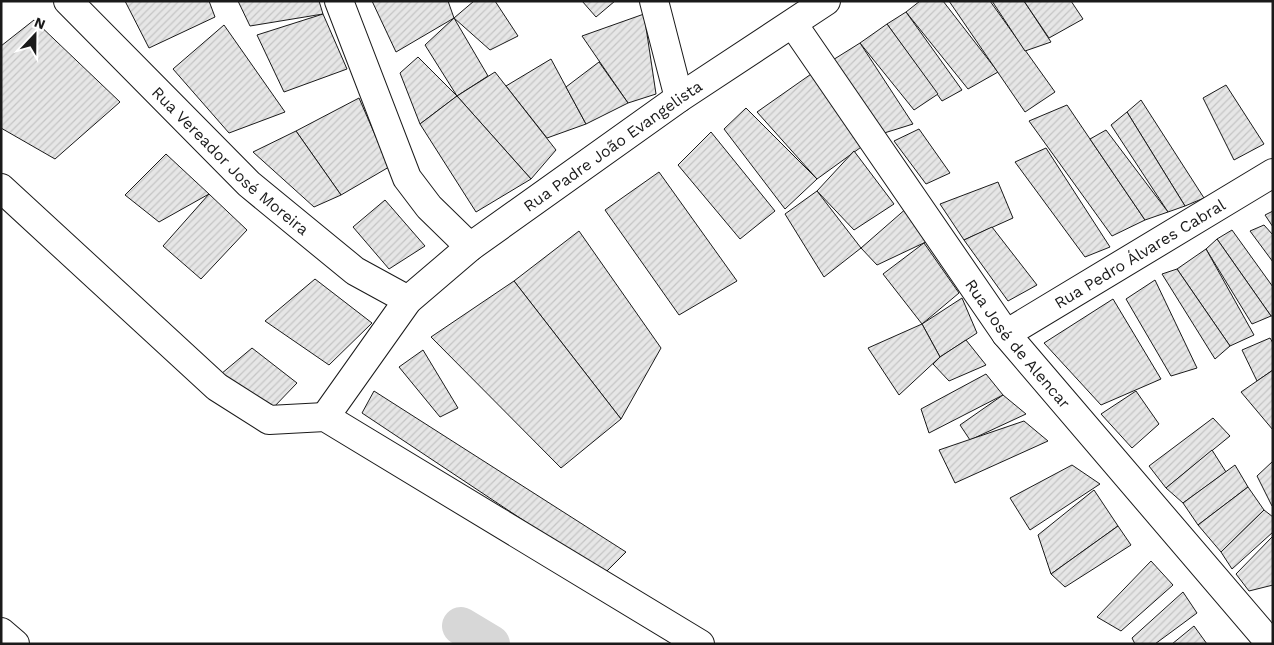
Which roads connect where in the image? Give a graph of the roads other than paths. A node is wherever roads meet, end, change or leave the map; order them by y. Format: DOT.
graph roads {
  1 [pos="68,1"];
  2 [pos="339,1"];
  3 [pos="654,1"];
  4 [pos="826,1"];
  5 [pos="793,24"];
  6 [pos="678,98"];
  7 [pos="1273,173"];
  8 [pos="1,188"];
  9 [pos="470,247"];
  10 [pos="408,300"];
  11 [pos="1006,334"];
  12 [pos="325,417"];
  13 [pos="1,632"];
  14 [pos="15,644"];
  15 [pos="700,644"];
  16 [pos="1271,644"];
  1 -- 10 [label="street, Rua Vereador José Moreira"];
  2 -- 9 [label="street"];
  3 -- 6 [label="street"];
  4 -- 5 [label="street, Rua Padre João Evangelista"];
  5 -- 6 [label="street, Rua Padre João Evangelista"];
  5 -- 11 [label="street, Rua José de Alencar"];
  6 -- 9 [label="street, Rua Padre João Evangelista"];
  7 -- 11 [label="street, Rua Pedro Álvares Cabral"];
  8 -- 12 [label="street"];
  9 -- 10 [label="street, Rua Padre João Evangelista"];
  10 -- 12 [label="street, Rua Padre João Evangelista"];
  11 -- 16 [label="street, Rua José de Alencar"];
  12 -- 15 [label="street"];
  13 -- 14 [label="street"];
}
